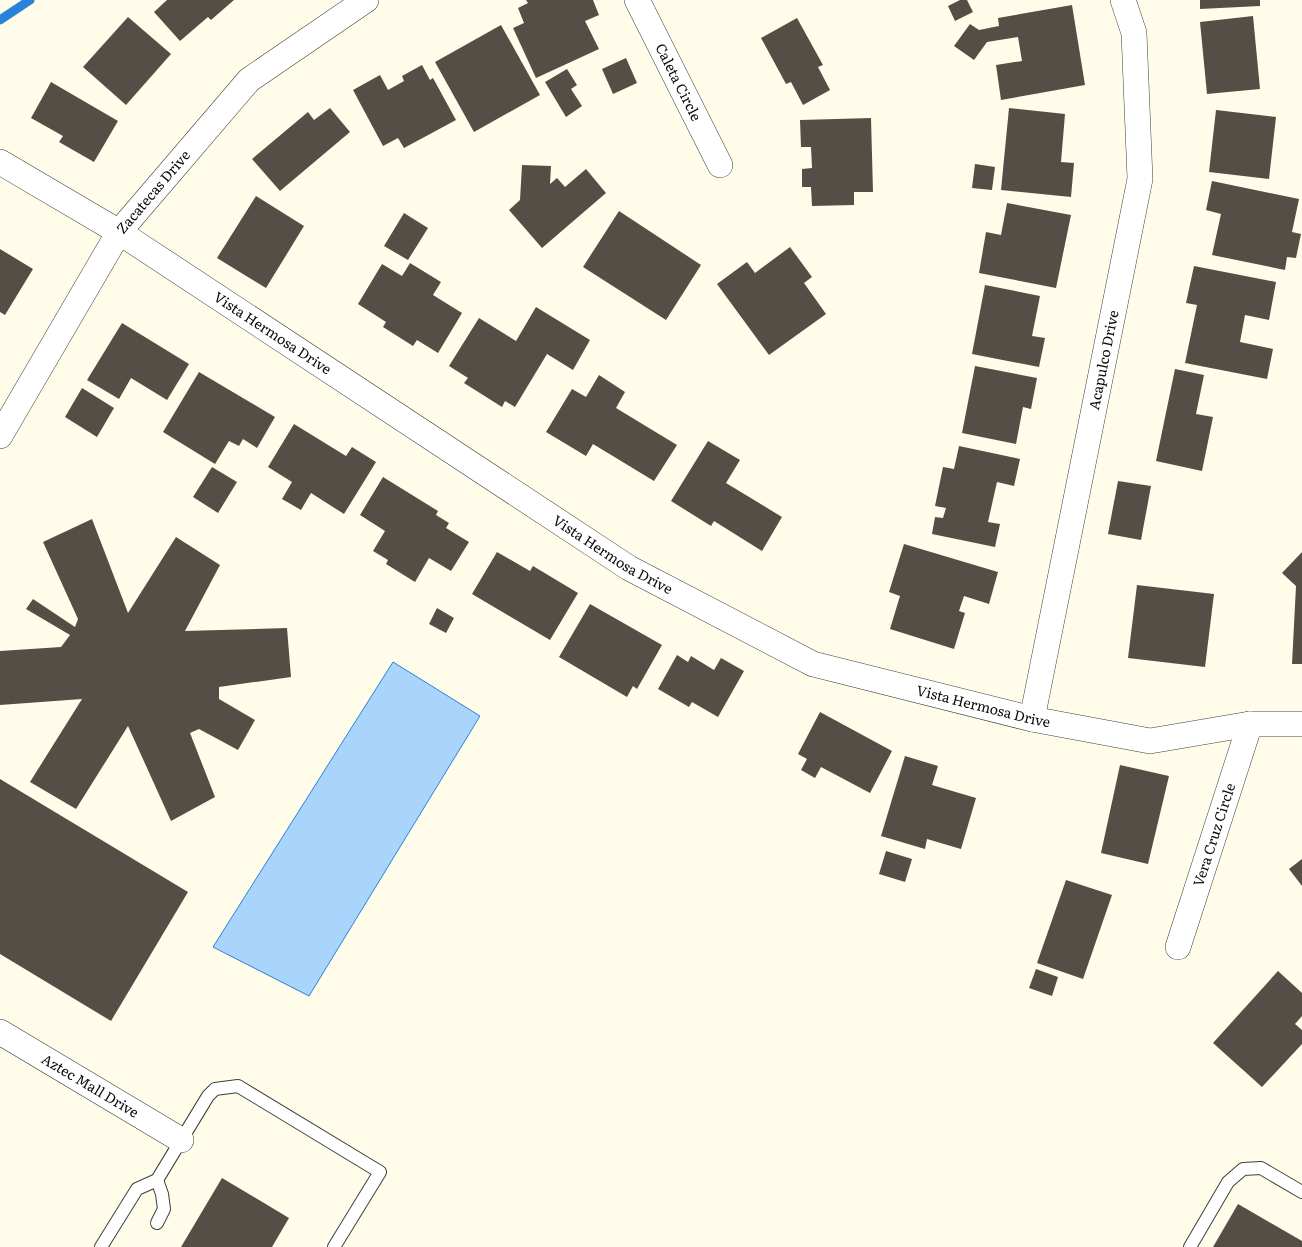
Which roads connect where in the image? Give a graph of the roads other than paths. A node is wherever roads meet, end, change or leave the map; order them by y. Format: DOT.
graph roads {
  1 [pos="366,0"];
  2 [pos="637,0"];
  3 [pos="1123,0"];
  4 [pos="0,162"];
  5 [pos="720,165"];
  6 [pos="119,232"];
  7 [pos="0,436"];
  8 [pos="1032,719"];
  9 [pos="1250,724"];
  10 [pos="1302,724"];
  11 [pos="1178,947"];
  12 [pos="0,1032"];
  13 [pos="181,1140"];
  14 [pos="157,1180"];
  15 [pos="1302,1192"];
  16 [pos="157,1223"];
  17 [pos="102,1247"];
  18 [pos="334,1247"];
  19 [pos="1190,1247"];
  1 -- 6 [label="street, Zacatecas Drive"];
  2 -- 5 [label="street, Caleta Circle"];
  3 -- 8 [label="street, Acapulco Drive"];
  4 -- 6 [label="street, Vista Hermosa Drive"];
  6 -- 7 [label="street, Zacatecas Drive"];
  6 -- 8 [label="street, Vista Hermosa Drive"];
  8 -- 9 [label="street, Vista Hermosa Drive"];
  9 -- 10 [label="street, Vista Hermosa Drive"];
  9 -- 11 [label="street, Vera Cruz Circle"];
  12 -- 13 [label="street, Aztec Mall Drive"];
  13 -- 14 [label="lane"];
  13 -- 18 [label="lane"];
  14 -- 16 [label="lane"];
  14 -- 17 [label="lane"];
  15 -- 19 [label="lane"];
}
